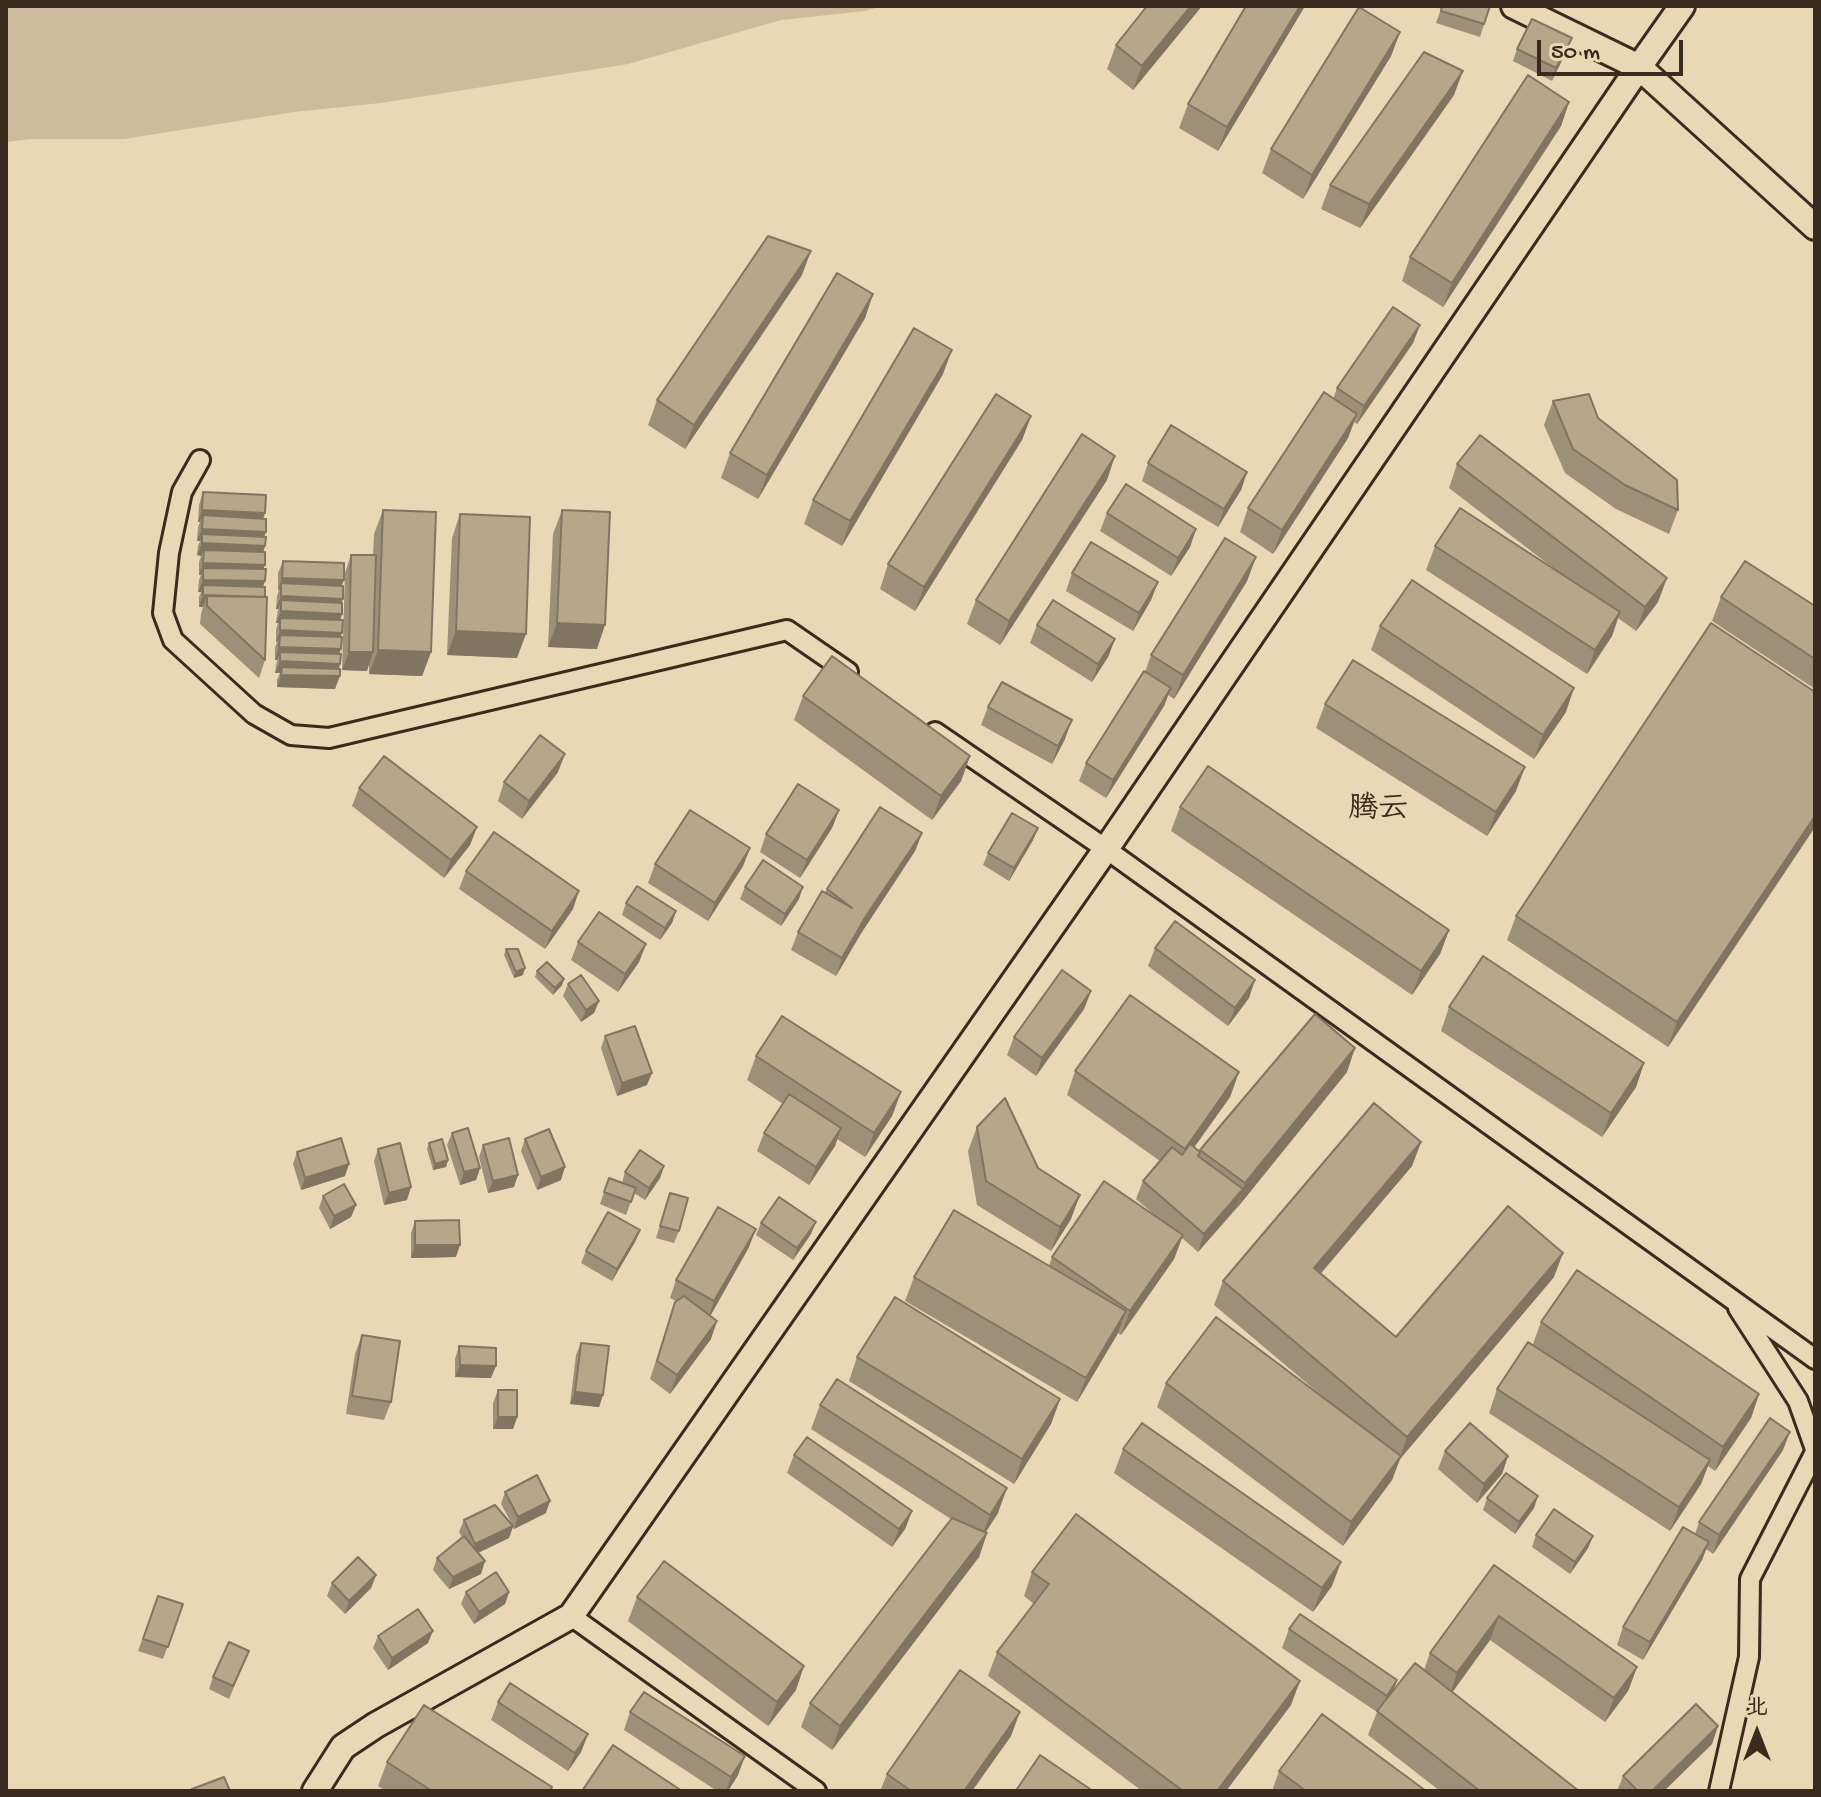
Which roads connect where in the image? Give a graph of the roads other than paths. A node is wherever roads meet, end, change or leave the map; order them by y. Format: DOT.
graph roads {
  1 [pos="1514,6"];
  2 [pos="1682,6"];
  3 [pos="1639,67"];
  4 [pos="1815,227"];
  5 [pos="200,460"];
  6 [pos="863,682"];
  7 [pos="914,717"];
  8 [pos="1106,849"];
  9 [pos="1732,1299"];
  10 [pos="1815,1359"];
  11 [pos="1815,1451"];
  12 [pos="571,1616"];
  13 [pos="315,1791"];
  14 [pos="816,1791"];
  15 [pos="1719,1791"];
  1 -- 3 [label="street"];
  2 -- 3 [label="street"];
  3 -- 4 [label="street"];
  3 -- 8 [label="street"];
  5 -- 6 [label="street"];
  7 -- 8 [label="street"];
  8 -- 9 [label="street"];
  8 -- 12 [label="street"];
  9 -- 10 [label="street"];
  9 -- 11 [label="street"];
  11 -- 15 [label="street"];
  12 -- 13 [label="street"];
  12 -- 14 [label="street"];
}
